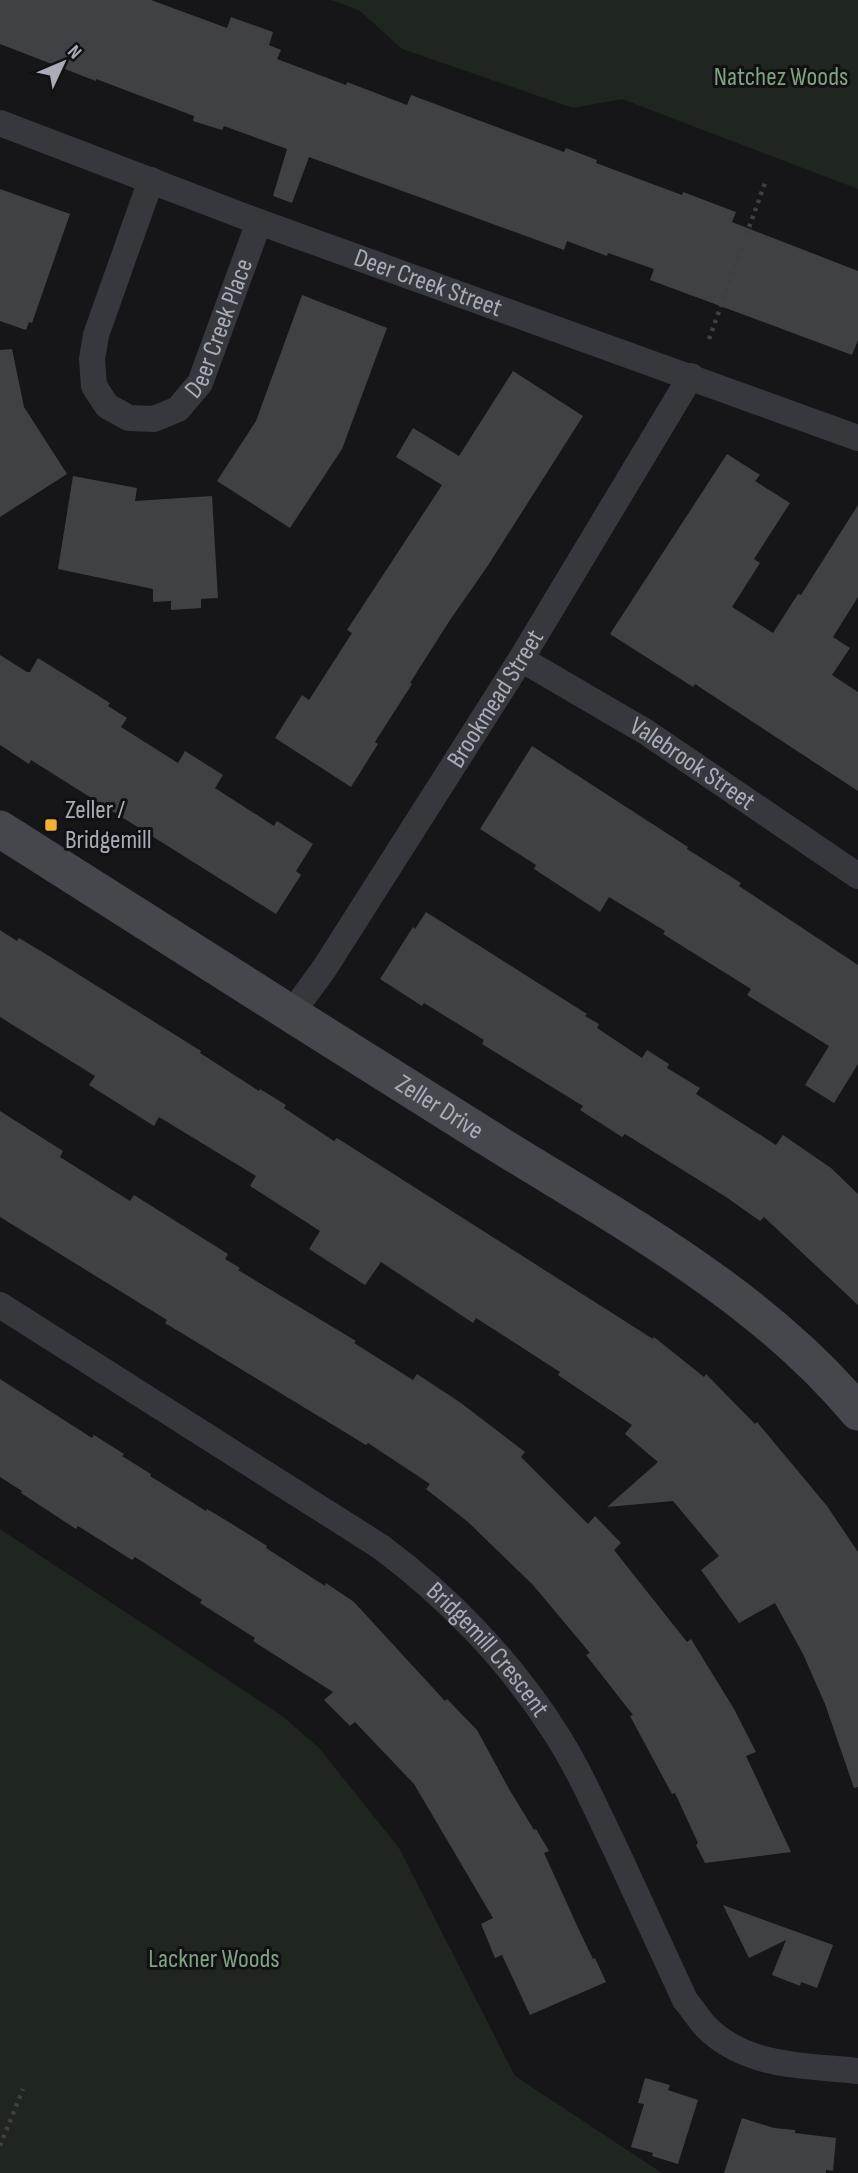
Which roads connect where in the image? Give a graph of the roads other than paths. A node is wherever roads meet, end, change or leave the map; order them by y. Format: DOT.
graph roads {
  1 [pos="0,123"];
  2 [pos="151,180"];
  3 [pos="259,222"];
  4 [pos="691,376"];
  5 [pos="858,438"];
  6 [pos="521,659"];
  7 [pos="0,829"];
  8 [pos="858,876"];
  9 [pos="290,1014"];
  10 [pos="0,1305"];
  11 [pos="858,1412"];
  12 [pos="858,2071"];
  1 -- 2 [label="street, Deer Creek Street"];
  2 -- 3 [label="street, Deer Creek Street"];
  2 -- 3 [label="street, Deer Creek Place"];
  3 -- 4 [label="street, Deer Creek Street"];
  4 -- 5 [label="street, Deer Creek Street"];
  4 -- 6 [label="street, Brookmead Street"];
  6 -- 8 [label="street, Valebrook Street"];
  6 -- 9 [label="street, Brookmead Street"];
  7 -- 9 [label="street, Zeller Drive"];
  9 -- 11 [label="street, Zeller Drive"];
  10 -- 12 [label="street, Bridgemill Crescent"];
}
